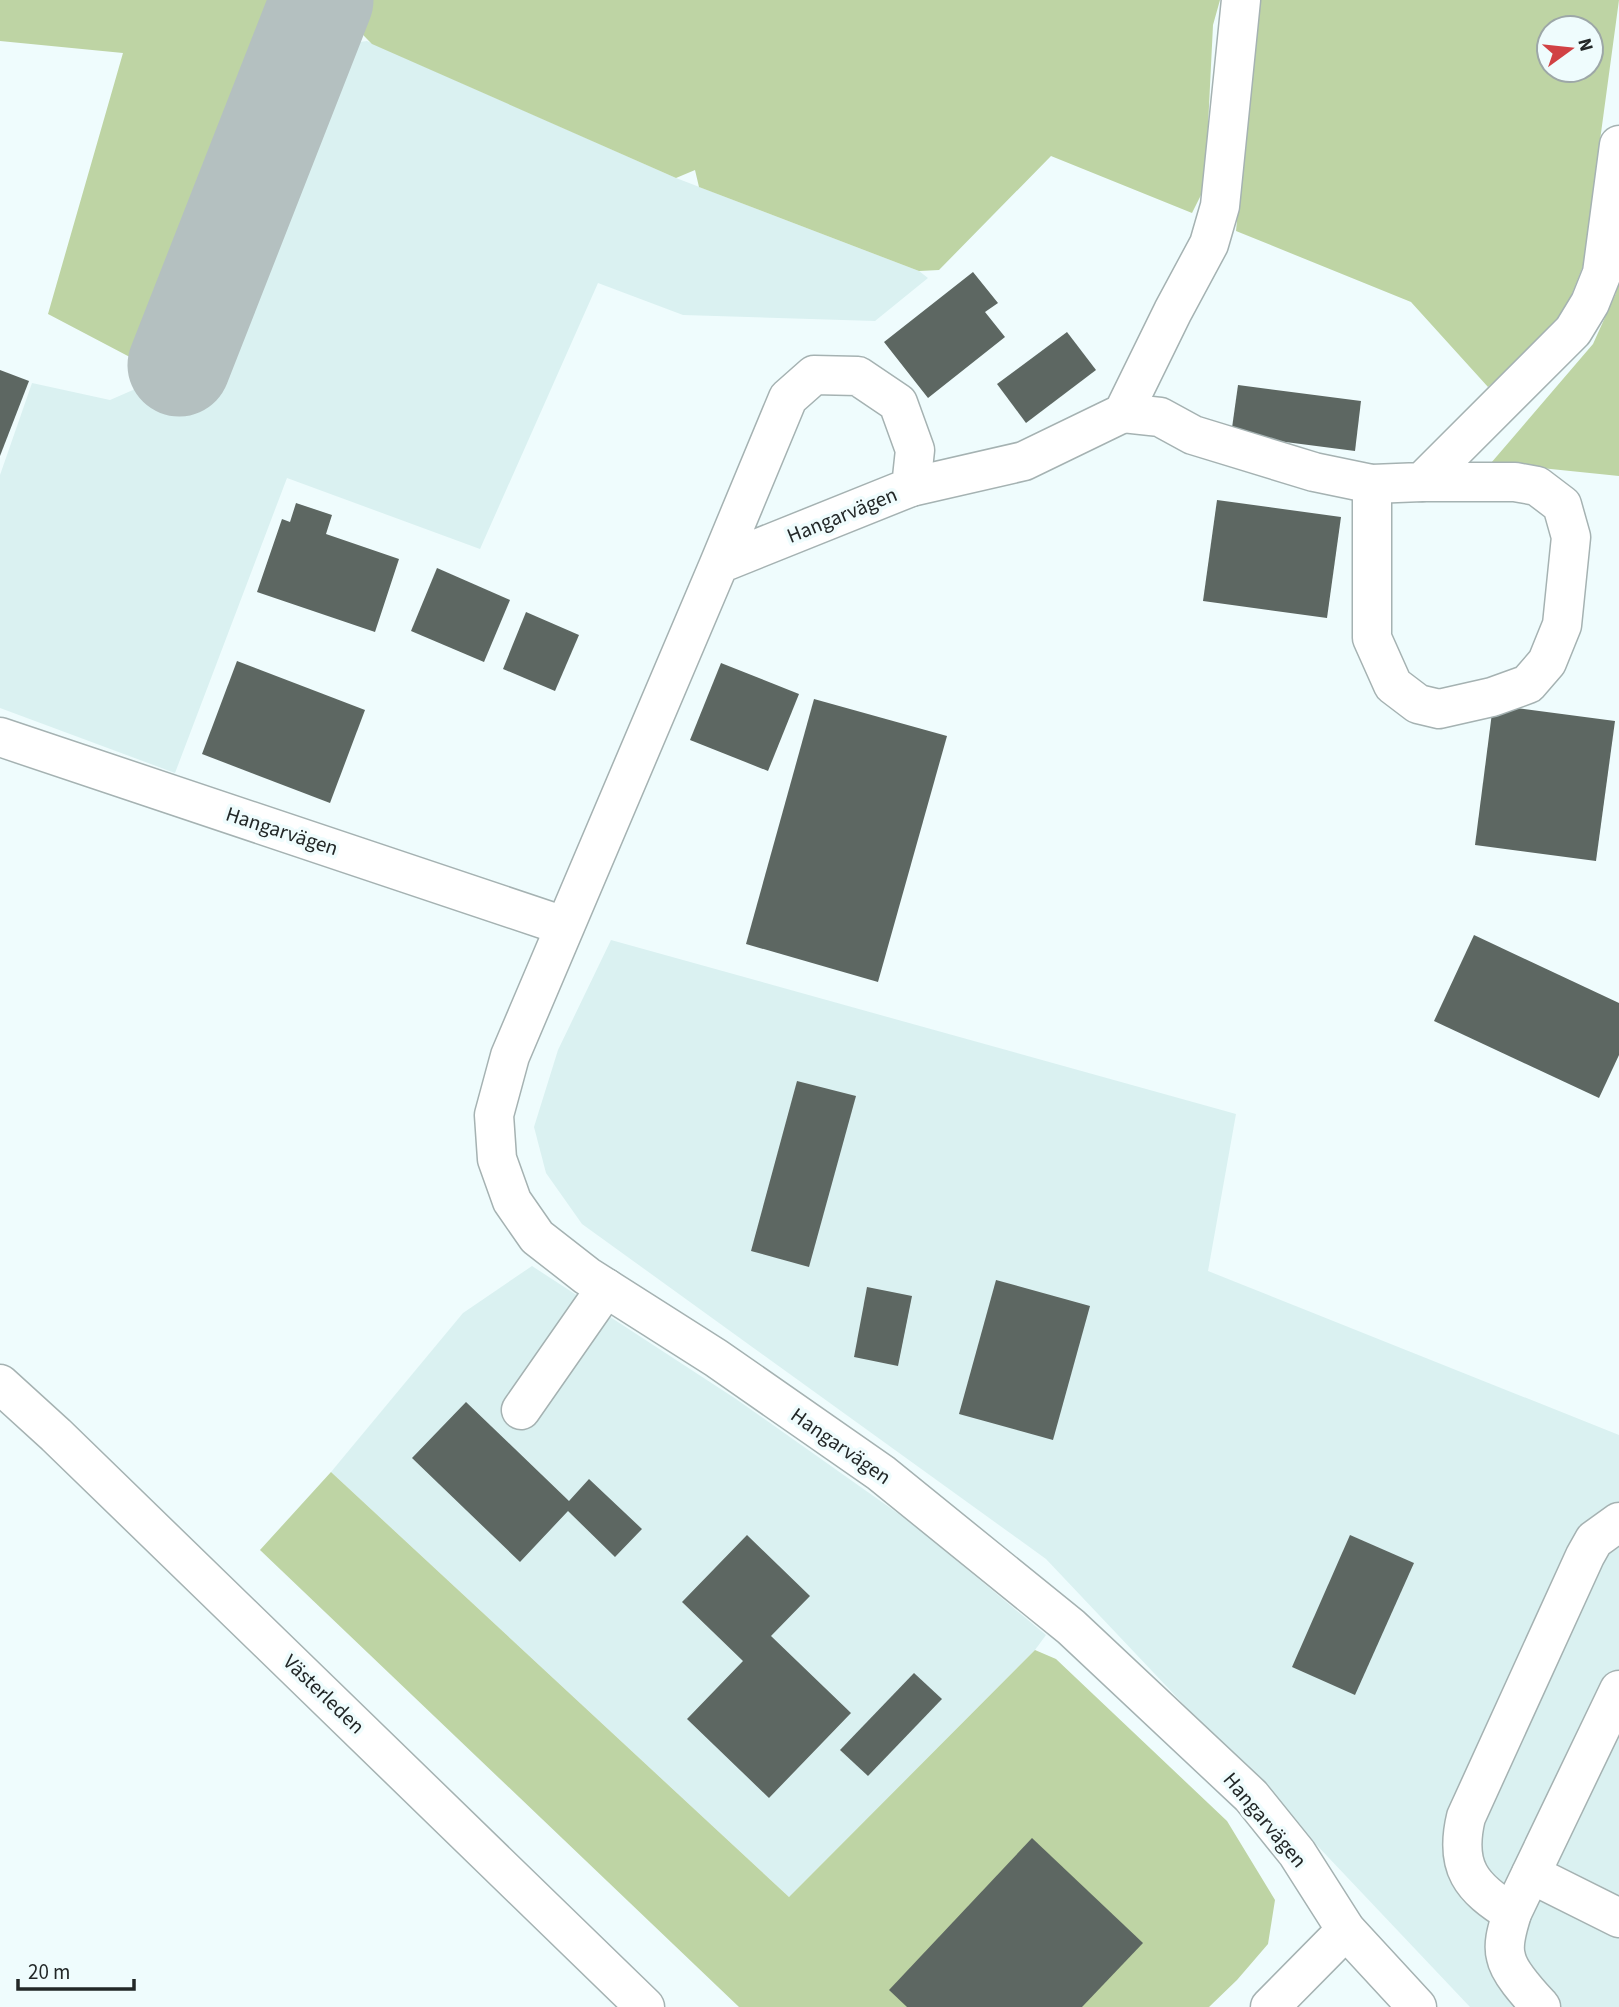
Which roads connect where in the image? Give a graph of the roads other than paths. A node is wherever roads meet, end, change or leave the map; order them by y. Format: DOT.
graph roads {
  1 [pos="1241,0"];
  2 [pos="1619,145"];
  3 [pos="1123,413"];
  4 [pos="1422,482"];
  5 [pos="1372,484"];
  6 [pos="911,487"];
  7 [pos="719,564"];
  8 [pos="0,737"];
  9 [pos="564,926"];
  10 [pos="606,1288"];
  11 [pos="0,1384"];
  12 [pos="520,1410"];
  13 [pos="1619,1521"];
  14 [pos="1619,1690"];
  15 [pos="1531,1874"];
  16 [pos="1512,1913"];
  17 [pos="1619,1918"];
  18 [pos="1346,1930"];
  19 [pos="645,2007"];
  20 [pos="1270,2007"];
  21 [pos="1417,2007"];
  22 [pos="1541,2007"];
  1 -- 3 [label="street"];
  2 -- 4 [label="street"];
  3 -- 5 [label="street"];
  3 -- 6 [label="street"];
  4 -- 5 [label="street"];
  4 -- 5 [label="street"];
  6 -- 7 [label="street, Hangarvägen"];
  6 -- 7 [label="street, Hangarvägen"];
  7 -- 9 [label="street, Hangarvägen"];
  8 -- 9 [label="street, Hangarvägen"];
  9 -- 10 [label="street, Hangarvägen"];
  10 -- 12 [label="street"];
  10 -- 18 [label="street, Hangarvägen"];
  11 -- 19 [label="street, Västerleden"];
  13 -- 16 [label="street"];
  14 -- 15 [label="street"];
  15 -- 16 [label="street"];
  15 -- 17 [label="street"];
  16 -- 22 [label="street"];
  18 -- 20 [label="street"];
  18 -- 21 [label="street, Hangarvägen"];
}
